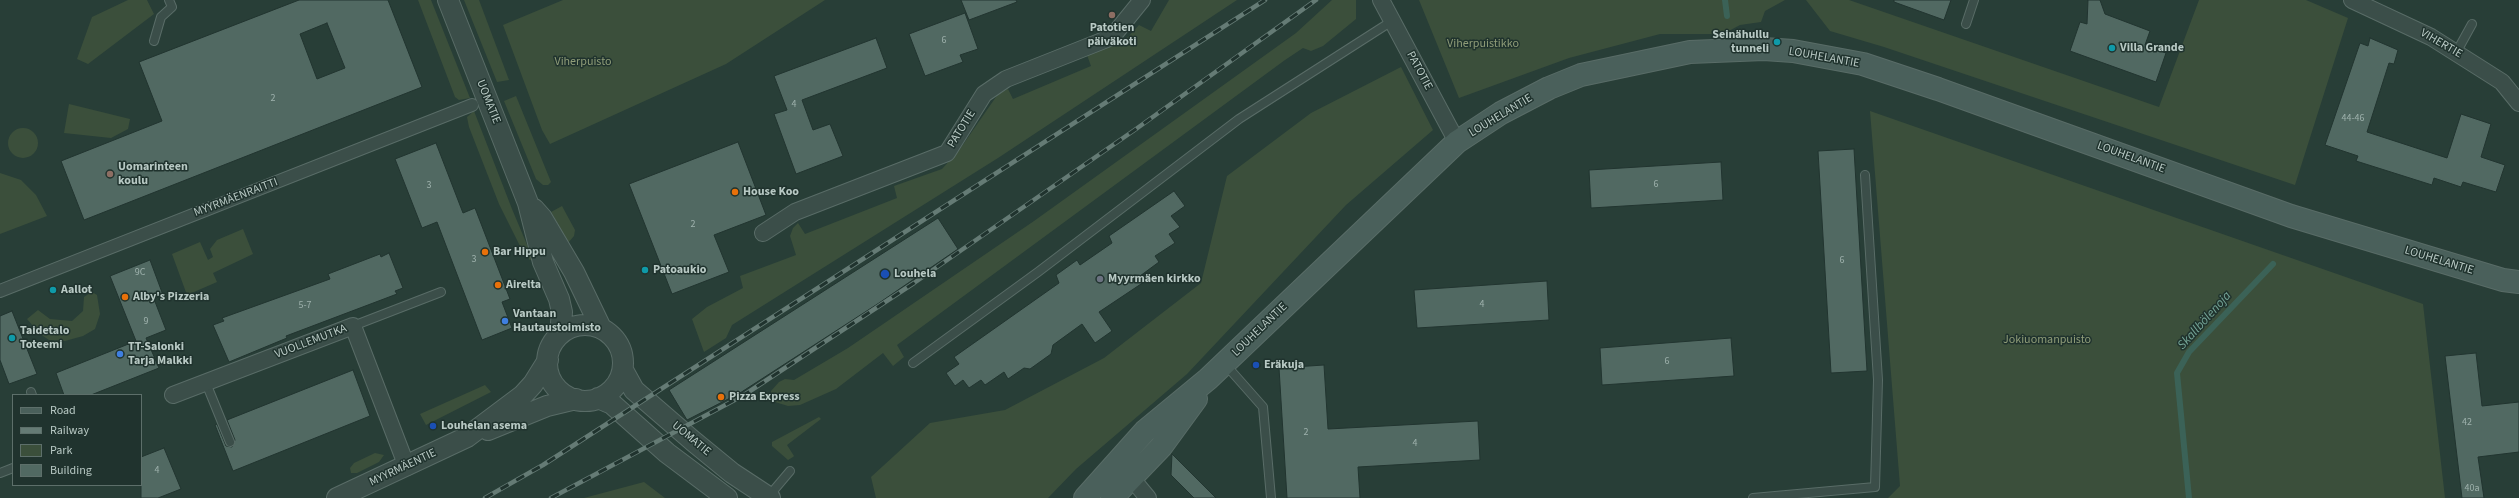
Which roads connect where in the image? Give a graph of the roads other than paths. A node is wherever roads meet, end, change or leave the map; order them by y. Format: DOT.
graph roads {
  1 [pos="448,0"];
  2 [pos="1142,0"];
  3 [pos="1381,0"];
  4 [pos="1974,0"];
  5 [pos="2352,0"];
  6 [pos="170,4"];
  7 [pos="1392,21"];
  8 [pos="1966,24"];
  9 [pos="2472,24"];
  10 [pos="154,40"];
  11 [pos="2456,53"];
  12 [pos="2519,103"];
  13 [pos="472,105"];
  14 [pos="1457,142"];
  15 [pos="1865,175"];
  16 [pos="528,204"];
  17 [pos="763,233"];
  18 [pos="2519,282"];
  19 [pos="0,291"];
  20 [pos="441,292"];
  21 [pos="353,326"];
  22 [pos="601,328"];
  23 [pos="560,334"];
  24 [pos="548,360"];
  25 [pos="913,363"];
  26 [pos="1225,364"];
  27 [pos="623,370"];
  28 [pos="1208,380"];
  29 [pos="206,383"];
  30 [pos="173,395"];
  31 [pos="598,398"];
  32 [pos="576,399"];
  33 [pos="467,437"];
  34 [pos="230,442"];
  35 [pos="1117,460"];
  36 [pos="408,466"];
  37 [pos="12,468"];
  38 [pos="790,471"];
  39 [pos="0,473"];
  40 [pos="1132,479"];
  41 [pos="338,498"];
  42 [pos="727,498"];
  43 [pos="768,498"];
  44 [pos="1085,498"];
  45 [pos="1112,498"];
  46 [pos="1148,498"];
  47 [pos="1271,498"];
  48 [pos="1753,498"];
  1 -- 16 [label="street, UOMATIE"];
  2 -- 17 [label="street, PATOTIE"];
  3 -- 7 [label="street, PATOTIE"];
  4 -- 8 [label="lane"];
  5 -- 11 [label="street, VIHERTIE"];
  6 -- 10 [label="lane"];
  7 -- 14 [label="street, PATOTIE"];
  7 -- 25 [label="lane"];
  9 -- 11 [label="lane"];
  11 -- 12 [label="street, VIHERTIE"];
  13 -- 19 [label="street, MYYRMÄENRAITTI"];
  14 -- 18 [label="main road, LOUHELANTIE"];
  14 -- 26 [label="main road, LOUHELANTIE"];
  15 -- 48 [label="lane"];
  16 -- 22 [label="street, UOMATIE"];
  16 -- 23 [label="street, UOMATIE"];
  20 -- 21 [label="lane"];
  21 -- 29 [label="street, VUOLLEMUTKA"];
  21 -- 36 [label="street, VUOLLEMUTKA"];
  22 -- 23 [label="street"];
  22 -- 27 [label="street"];
  23 -- 24 [label="street"];
  24 -- 32 [label="street"];
  24 -- 33 [label="street, MYYRMÄENTIE"];
  26 -- 28 [label="main road, LOUHELANTIE"];
  26 -- 47 [label="lane"];
  27 -- 31 [label="street"];
  27 -- 43 [label="street, UOMATIE"];
  28 -- 35 [label="main road, LOUHELANTIE"];
  28 -- 40 [label="main road, LOUHELANTIE"];
  29 -- 30 [label="street, VUOLLEMUTKA"];
  29 -- 34 [label="lane"];
  31 -- 32 [label="street"];
  31 -- 42 [label="street, UOMATIE"];
  32 -- 33 [label="street, MYYRMÄENTIE"];
  33 -- 36 [label="street, MYYRMÄENTIE"];
  35 -- 40 [label="street"];
  35 -- 44 [label="main road, LOUHELANTIE"];
  36 -- 41 [label="street, MYYRMÄENTIE"];
  37 -- 39 [label="lane"];
  38 -- 43 [label="lane"];
  40 -- 45 [label="main road, LOUHELANTIE"];
  40 -- 46 [label="street"];
}
